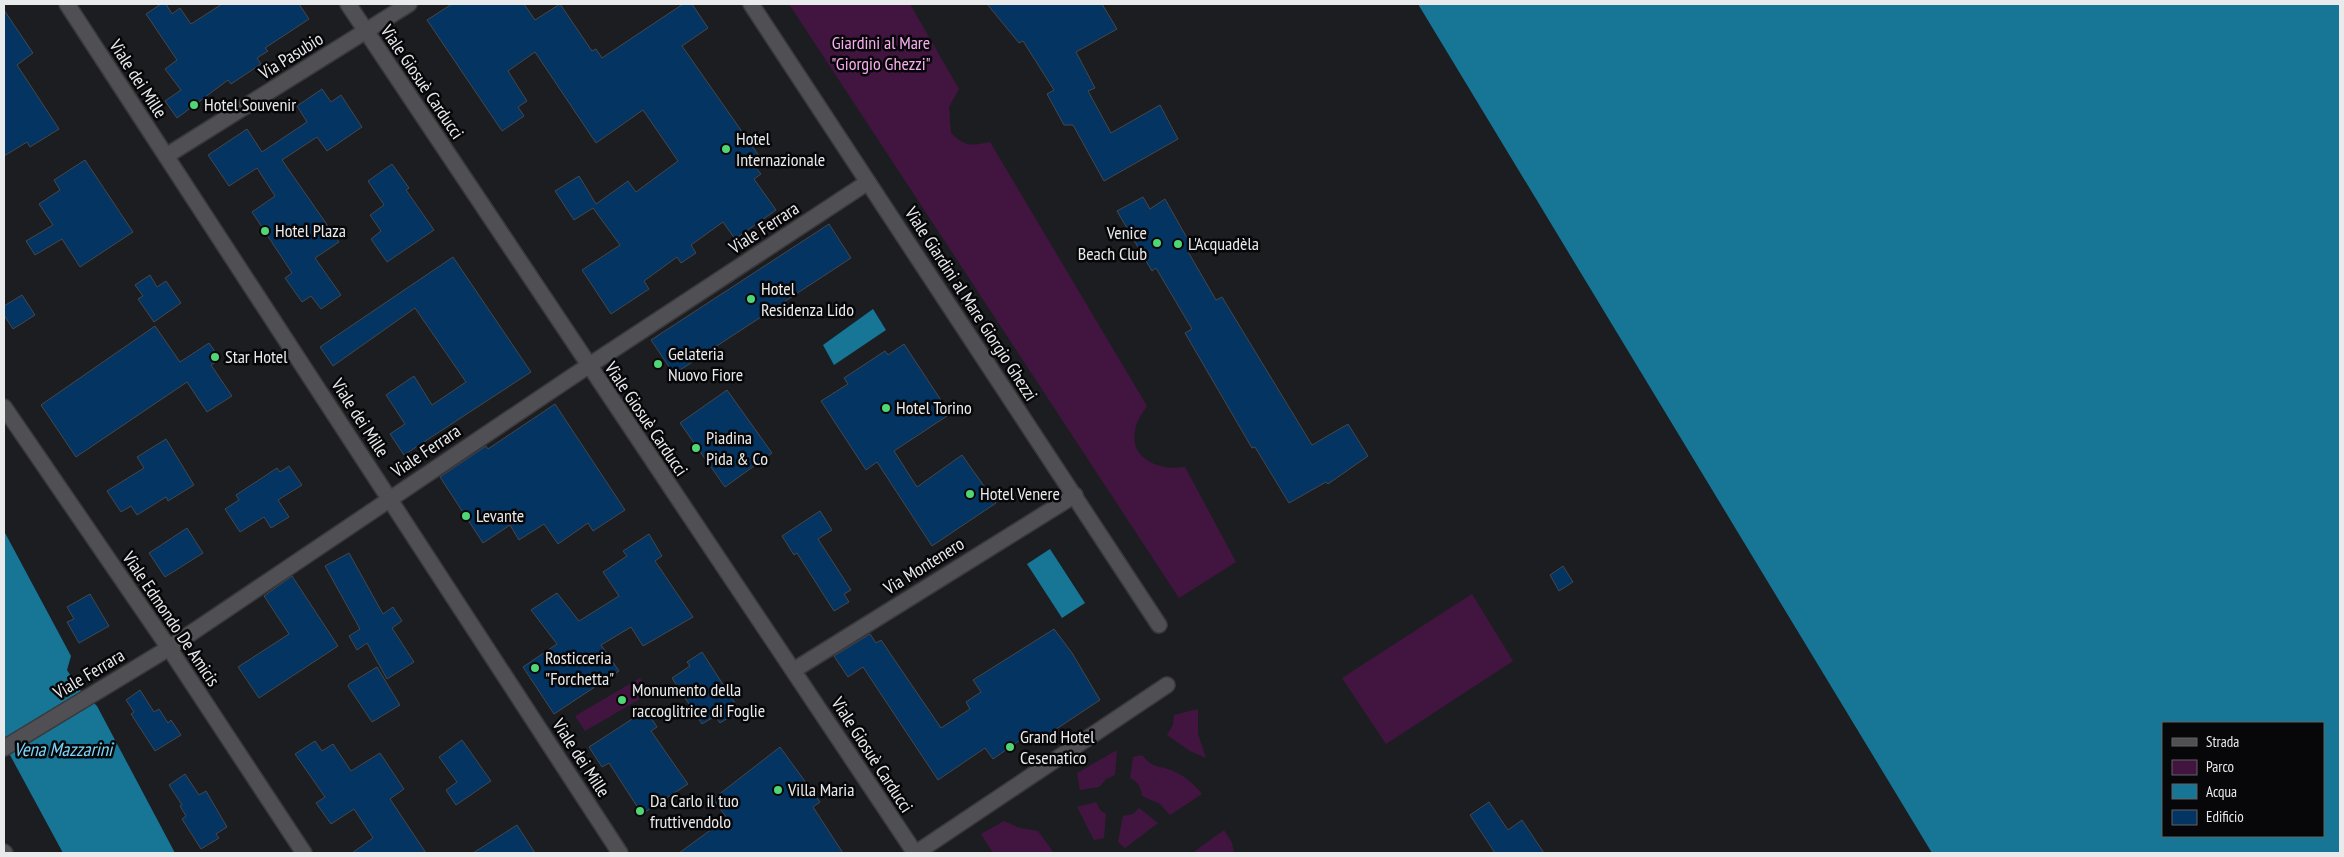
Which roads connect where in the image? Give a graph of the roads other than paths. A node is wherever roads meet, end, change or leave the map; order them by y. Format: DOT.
graph roads {
  1 [pos="67,4"];
  2 [pos="348,4"];
  3 [pos="410,4"];
  4 [pos="751,4"];
  5 [pos="366,32"];
  6 [pos="166,156"];
  7 [pos="868,182"];
  8 [pos="588,366"];
  9 [pos="4,407"];
  10 [pos="1075,494"];
  11 [pos="390,498"];
  12 [pos="1159,625"];
  13 [pos="169,648"];
  14 [pos="794,670"];
  15 [pos="1167,685"];
  16 [pos="4,748"];
  17 [pos="304,853"];
  18 [pos="620,853"];
  19 [pos="915,853"];
  1 -- 6 [label="street, Viale dei Mille"];
  2 -- 5 [label="street, Viale Giosuè Carducci"];
  3 -- 5 [label="street, Via Pasubio"];
  4 -- 7 [label="street, Viale Giardini al Mare Giorgio Ghezzi"];
  5 -- 6 [label="street, Via Pasubio"];
  5 -- 8 [label="street, Viale Giosuè Carducci"];
  6 -- 11 [label="street, Viale dei Mille"];
  7 -- 8 [label="street, Viale Ferrara"];
  7 -- 10 [label="street, Viale Giardini al Mare Giorgio Ghezzi"];
  8 -- 11 [label="street, Viale Ferrara"];
  8 -- 14 [label="street, Viale Giosuè Carducci"];
  9 -- 13 [label="street, Viale Edmondo De Amicis"];
  10 -- 12 [label="street, Viale Giardini al Mare Giorgio Ghezzi"];
  10 -- 14 [label="street, Via Montenero"];
  11 -- 13 [label="street, Viale Ferrara"];
  11 -- 18 [label="street, Viale dei Mille"];
  13 -- 16 [label="street, Viale Ferrara"];
  13 -- 17 [label="street, Viale Edmondo De Amicis"];
  14 -- 19 [label="street, Viale Giosuè Carducci"];
  15 -- 19 [label="street"];
}
